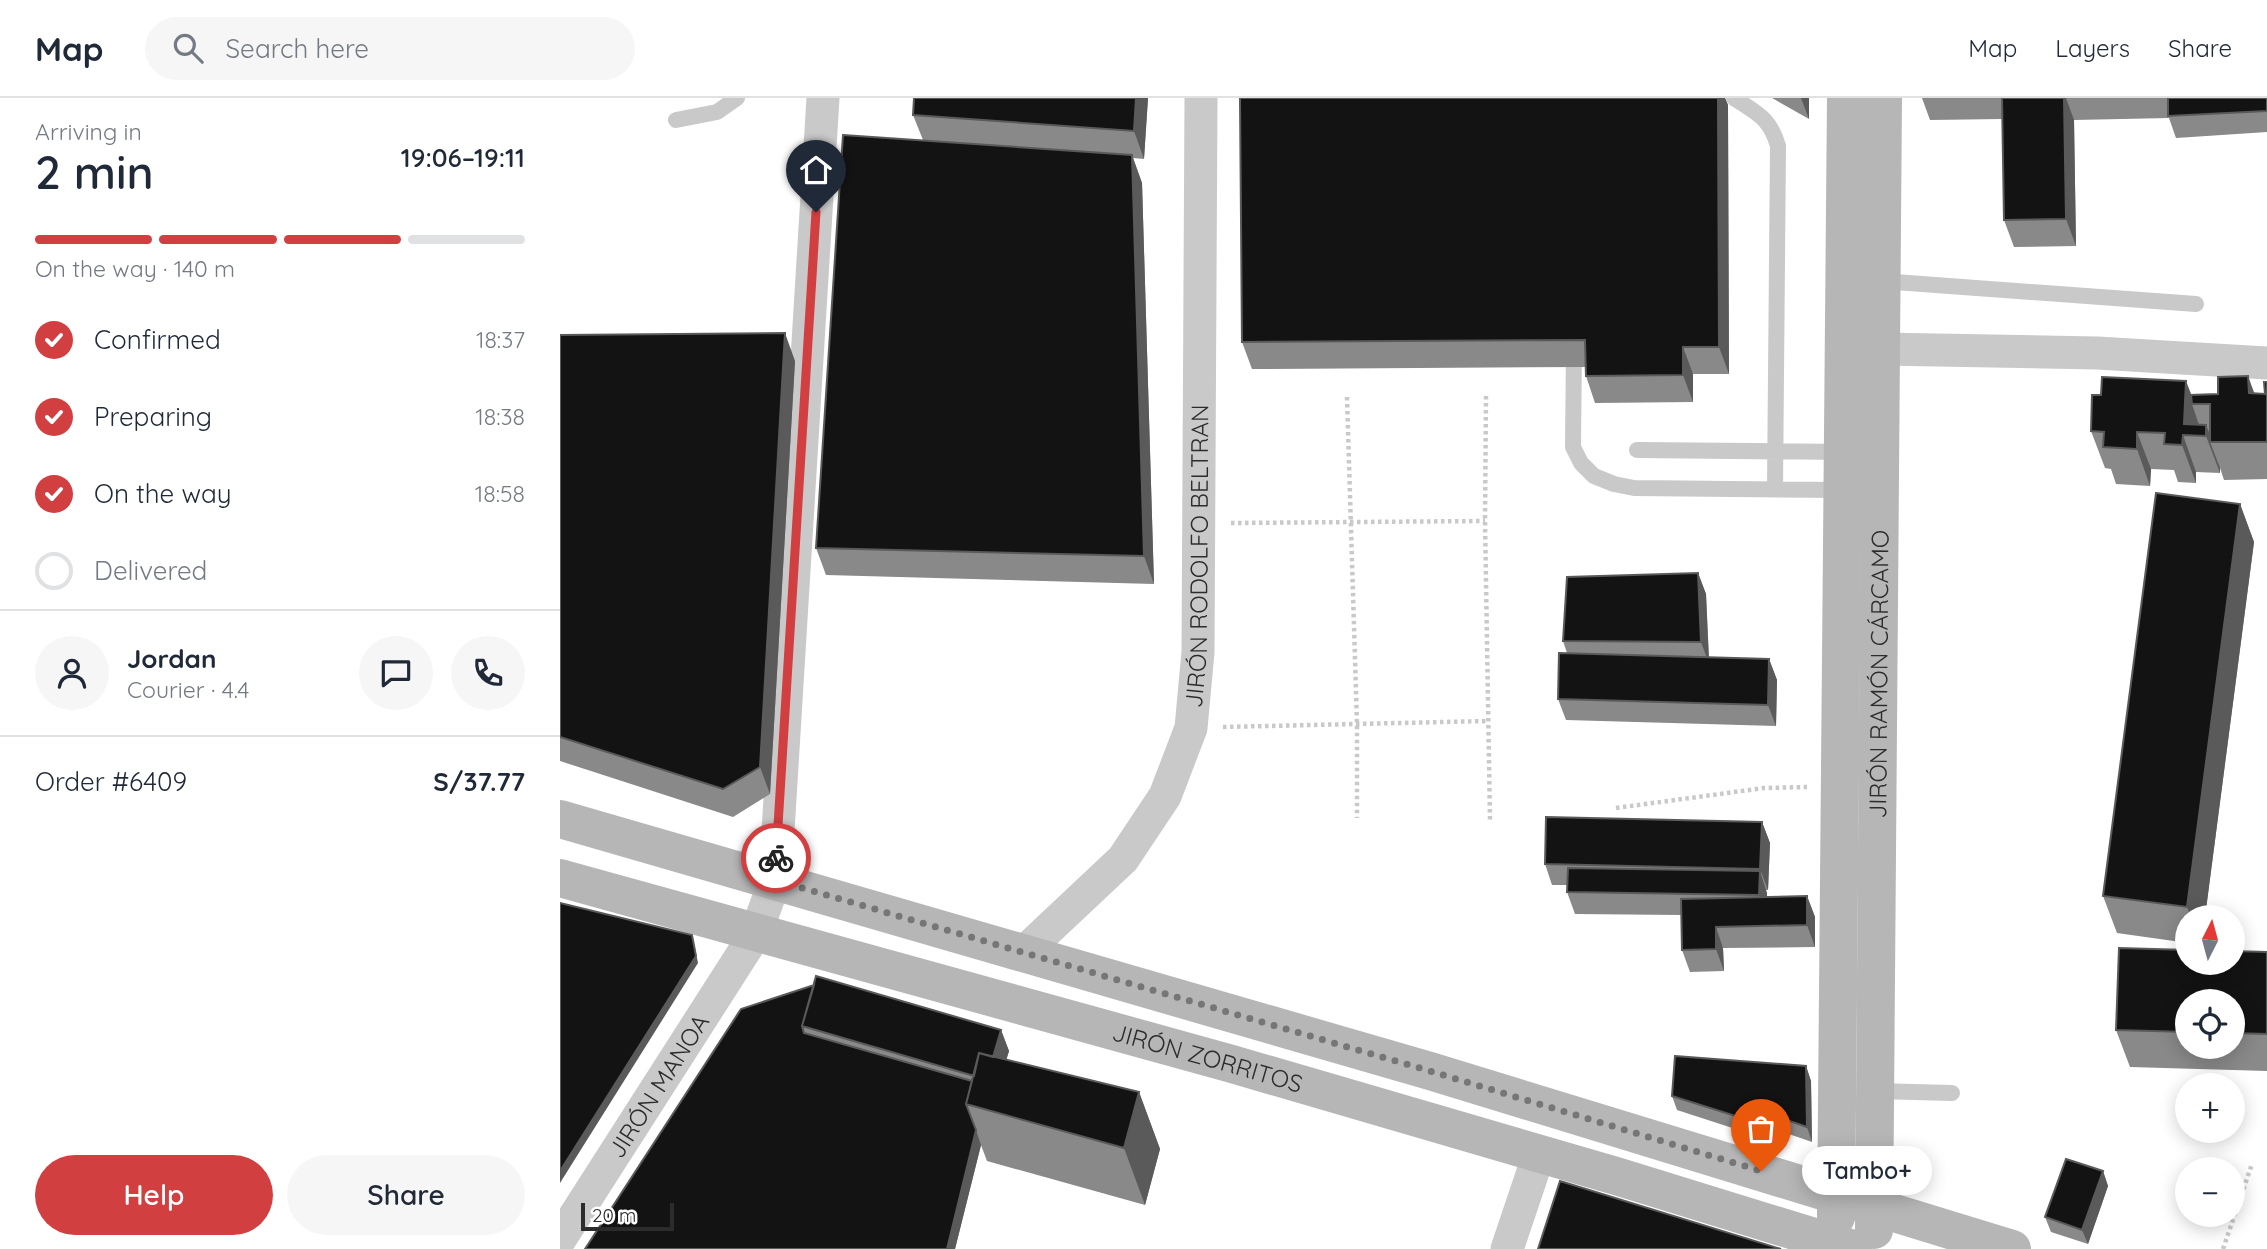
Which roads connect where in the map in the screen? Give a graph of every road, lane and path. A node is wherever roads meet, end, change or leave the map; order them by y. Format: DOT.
graph roads {
  1 [pos="737,98"];
  2 [pos="1201,98"];
  3 [pos="1734,98"];
  4 [pos="1846,98"];
  5 [pos="1883,98"];
  6 [pos="823,99"];
  7 [pos="676,120"];
  8 [pos="1881,281"];
  9 [pos="2196,304"];
  10 [pos="1574,346"];
  11 [pos="1881,349"];
  12 [pos="2267,363"];
  13 [pos="1486,396"];
  14 [pos="1347,397"];
  15 [pos="1637,450"];
  16 [pos="1775,451"];
  17 [pos="1862,471"];
  18 [pos="1775,489"];
  19 [pos="1485,521"];
  20 [pos="1351,522"];
  21 [pos="1198,524"];
  22 [pos="1488,721"];
  23 [pos="1357,724"];
  24 [pos="1191,728"];
  25 [pos="1840,786"];
  26 [pos="1616,808"];
  27 [pos="1357,818"];
  28 [pos="560,819"];
  29 [pos="1490,820"];
  30 [pos="1858,877"];
  31 [pos="560,878"];
  32 [pos="775,880"];
  33 [pos="756,933"];
  34 [pos="1023,953"];
  35 [pos="1875,1091"];
  36 [pos="1952,1093"];
  37 [pos="1539,1154"];
  38 [pos="2252,1164"];
  39 [pos="1836,1194"];
  40 [pos="1873,1205"];
  41 [pos="560,1239"];
  42 [pos="1845,1246"];
  43 [pos="1507,1249"];
  44 [pos="1874,1249"];
  45 [pos="2011,1249"];
  46 [pos="2223,1249"];
  1 -- 7 [label="lane"];
  2 -- 21 [label="street, JIRÓN RODOLFO BELTRAN"];
  3 -- 16 [label="lane"];
  4 -- 17 [label="main road, JIRÓN RAMÓN CÁRCAMO"];
  5 -- 8 [label="main road, JIRÓN RAMÓN CÁRCAMO"];
  6 -- 32 [label="street, JIRÓN MANOA"];
  8 -- 9 [label="lane"];
  8 -- 11 [label="main road, JIRÓN RAMÓN CÁRCAMO"];
  10 -- 18 [label="lane"];
  11 -- 12 [label="street"];
  11 -- 17 [label="main road, JIRÓN RAMÓN CÁRCAMO"];
  13 -- 19 [label="path"];
  14 -- 20 [label="path"];
  15 -- 16 [label="lane"];
  16 -- 17 [label="lane"];
  16 -- 18 [label="lane"];
  17 -- 18 [label="lane"];
  17 -- 25 [label="main road, JIRÓN RAMÓN CÁRCAMO"];
  17 -- 30 [label="main road, JIRÓN RAMÓN CÁRCAMO"];
  19 -- 20 [label="path"];
  19 -- 22 [label="path"];
  20 -- 21 [label="path"];
  20 -- 23 [label="path"];
  21 -- 24 [label="street, JIRÓN RODOLFO BELTRAN"];
  22 -- 23 [label="path"];
  22 -- 29 [label="path"];
  23 -- 24 [label="path"];
  23 -- 27 [label="path"];
  24 -- 34 [label="street, JIRÓN RODOLFO BELTRAN"];
  25 -- 26 [label="path"];
  25 -- 30 [label="main road, JIRÓN RAMÓN CÁRCAMO"];
  28 -- 32 [label="main road, JIRÓN ZORRITOS"];
  30 -- 35 [label="main road, JIRÓN RAMÓN CÁRCAMO"];
  30 -- 39 [label="main road, JIRÓN RAMÓN CÁRCAMO"];
  31 -- 33 [label="main road, JIRÓN ZORRITOS"];
  32 -- 33 [label="street, JIRÓN MANOA"];
  32 -- 34 [label="main road, JIRÓN ZORRITOS"];
  33 -- 37 [label="main road, JIRÓN ZORRITOS"];
  33 -- 41 [label="street, JIRÓN MANOA"];
  34 -- 39 [label="main road, JIRÓN ZORRITOS"];
  35 -- 36 [label="lane"];
  35 -- 40 [label="main road, JIRÓN RAMÓN CÁRCAMO"];
  37 -- 42 [label="main road, JIRÓN ZORRITOS"];
  37 -- 43 [label="street"];
  38 -- 46 [label="path"];
  39 -- 40 [label="main road, JIRÓN ZORRITOS"];
  39 -- 42 [label="main road, JIRÓN RAMÓN CÁRCAMO"];
  40 -- 44 [label="main road, JIRÓN RAMÓN CÁRCAMO"];
  40 -- 45 [label="main road, JIRÓN ZORRITOS"];
}
